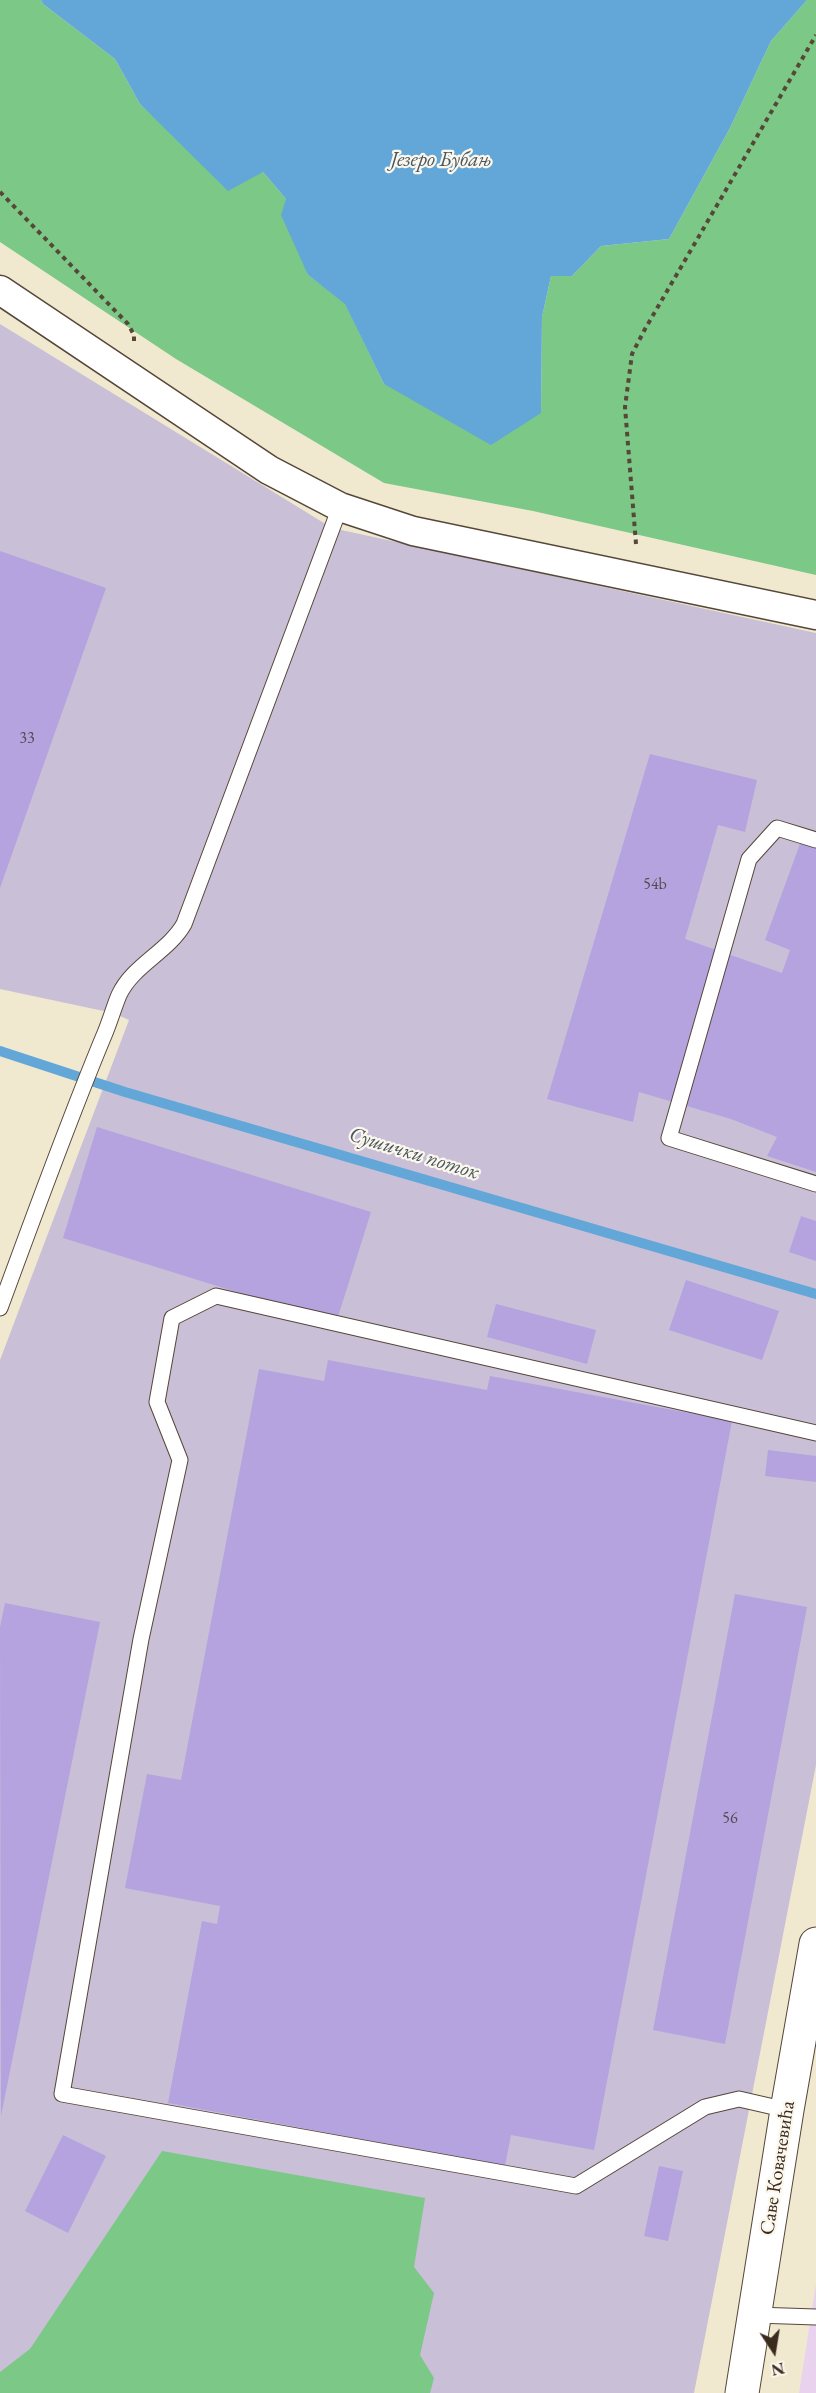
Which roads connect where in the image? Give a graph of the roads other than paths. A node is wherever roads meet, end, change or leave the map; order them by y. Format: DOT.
graph roads {
  1 [pos="0,290"];
  2 [pos="340,507"];
  3 [pos="816,615"];
  4 [pos="816,840"];
  5 [pos="816,1184"];
  6 [pos="0,1308"];
  7 [pos="816,1433"];
  8 [pos="816,1944"];
  9 [pos="787,2110"];
  10 [pos="755,2315"];
  11 [pos="816,2316"];
  12 [pos="742,2393"];
  1 -- 2 [label="street"];
  2 -- 3 [label="street"];
  2 -- 6 [label="lane"];
  4 -- 5 [label="lane"];
  7 -- 9 [label="lane"];
  8 -- 9 [label="street, Саве Ковачевића"];
  9 -- 10 [label="street, Саве Ковачевића"];
  10 -- 11 [label="lane"];
  10 -- 12 [label="street, Саве Ковачевића"];
}
